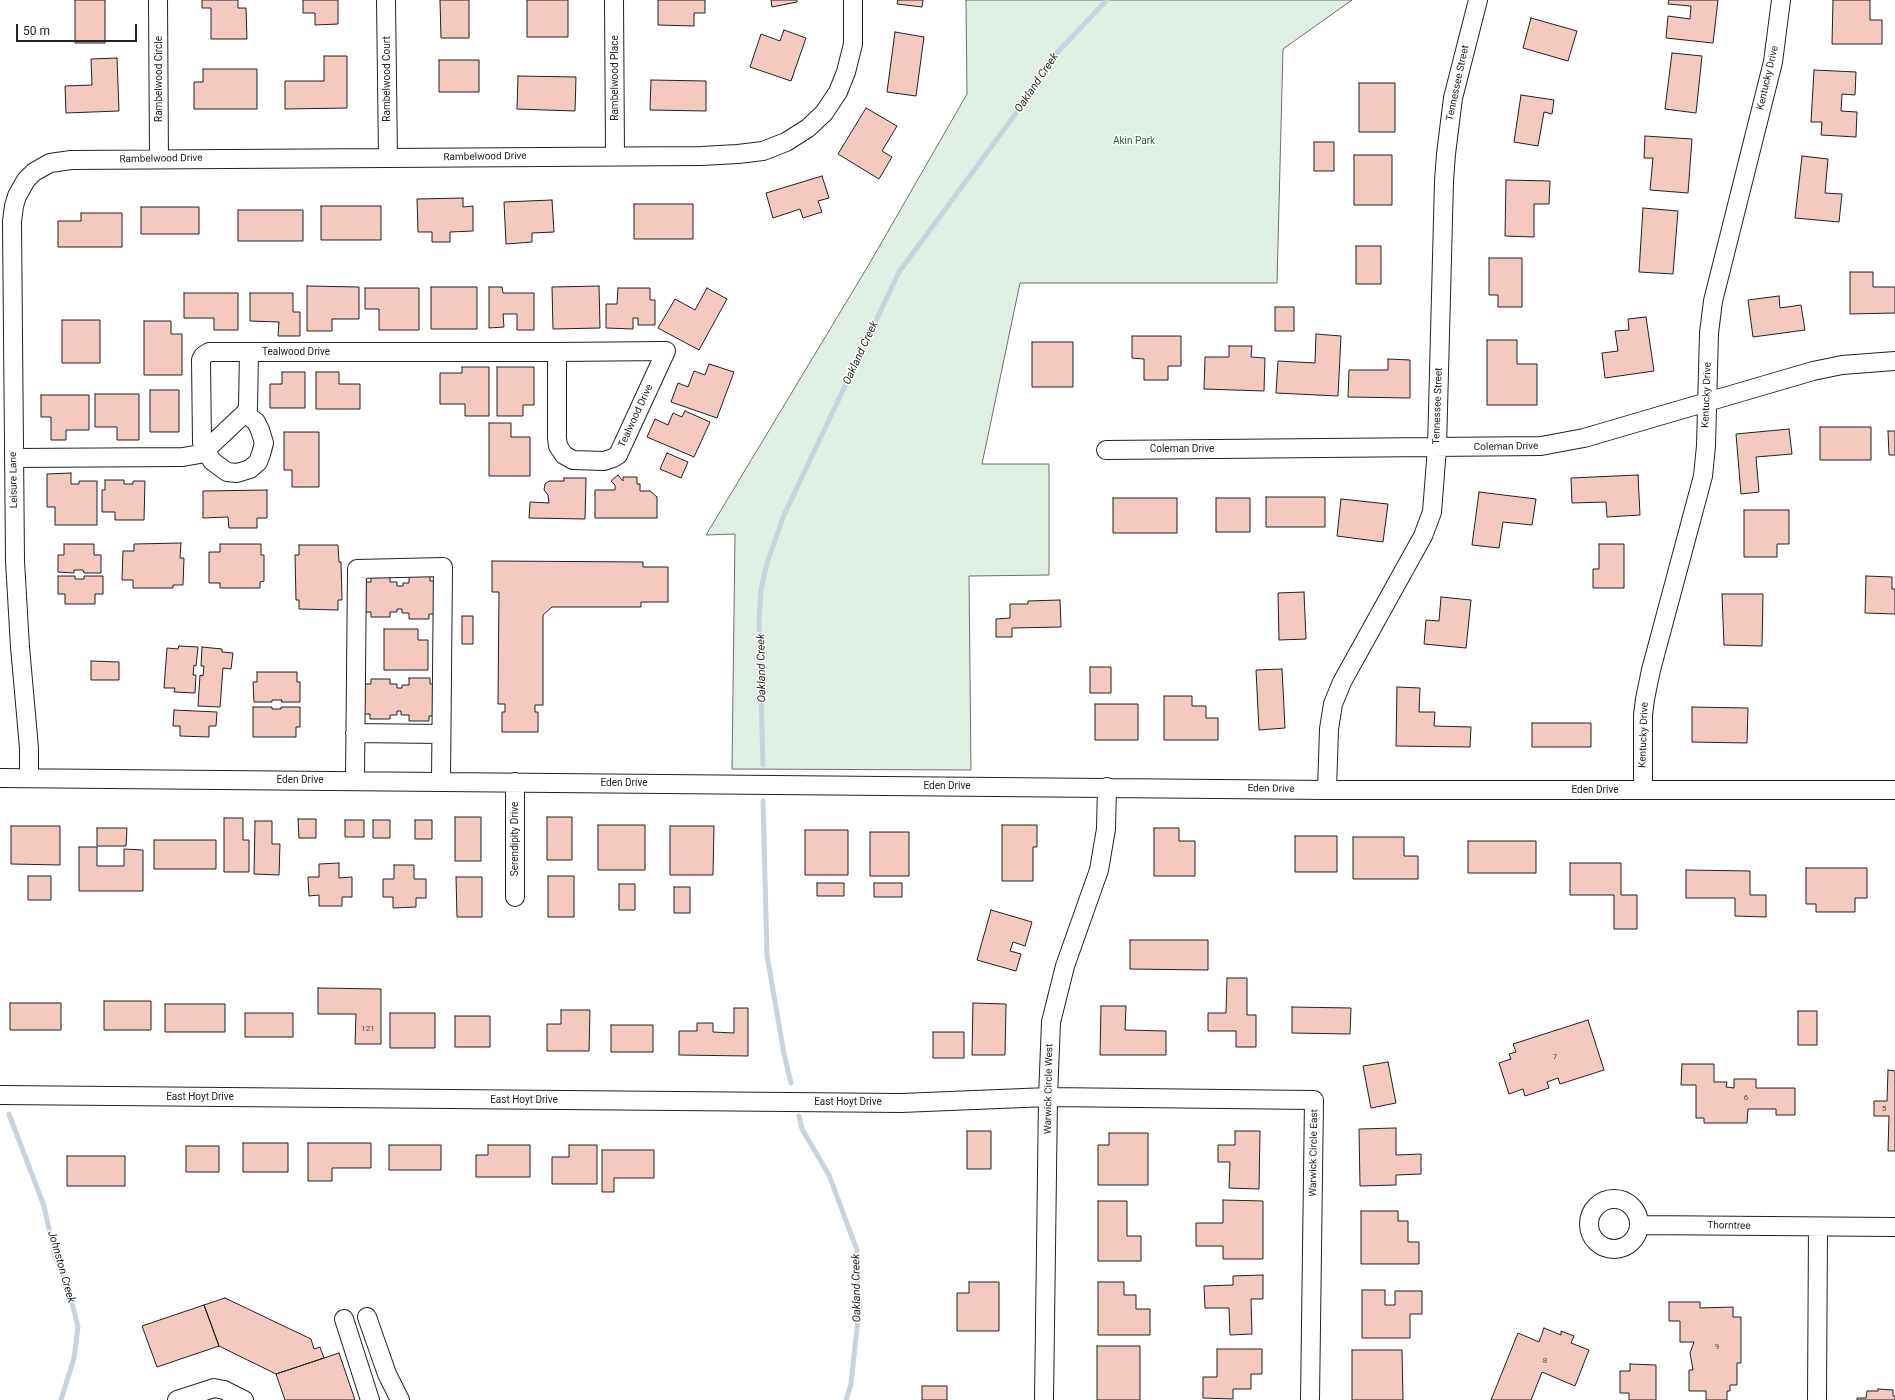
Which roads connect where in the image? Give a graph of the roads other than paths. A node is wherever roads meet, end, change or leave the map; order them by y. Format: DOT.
graph roads {
  1 [pos="158,0"];
  2 [pos="386,0"];
  3 [pos="614,0"];
  4 [pos="853,0"];
  5 [pos="1478,0"];
  6 [pos="1781,0"];
  7 [pos="615,155"];
  8 [pos="388,158"];
  9 [pos="160,159"];
  10 [pos="24,185"];
  11 [pos="249,352"];
  12 [pos="556,352"];
  13 [pos="1895,362"];
  14 [pos="1707,402"];
  15 [pos="245,413"];
  16 [pos="1437,448"];
  17 [pos="1106,450"];
  18 [pos="205,451"];
  19 [pos="14,458"];
  20 [pos="355,733"];
  21 [pos="441,734"];
  22 [pos="0,778"];
  23 [pos="29,778"];
  24 [pos="355,780"];
  25 [pos="441,781"];
  26 [pos="515,782"];
  27 [pos="1107,787"];
  28 [pos="1327,790"];
  29 [pos="1643,790"];
  30 [pos="1895,790"];
  31 [pos="515,896"];
  32 [pos="0,1095"];
  33 [pos="1048,1097"];
  34 [pos="1639,1225"];
  35 [pos="1818,1227"];
  36 [pos="1895,1228"];
  37 [pos="367,1317"];
  38 [pos="344,1318"];
  39 [pos="177,1400"];
  40 [pos="244,1400"];
  41 [pos="370,1400"];
  42 [pos="400,1400"];
  43 [pos="1044,1400"];
  44 [pos="1310,1400"];
  45 [pos="1817,1400"];
  1 -- 9 [label="street, Rambelwood Circle"];
  2 -- 8 [label="street, Rambelwood Court"];
  3 -- 7 [label="street, Rambelwood Place"];
  4 -- 7 [label="street, Rambelwood Drive"];
  5 -- 16 [label="street, Tennessee Street"];
  6 -- 14 [label="street, Kentucky Drive"];
  7 -- 8 [label="street, Rambelwood Drive"];
  8 -- 9 [label="street, Rambelwood Drive"];
  9 -- 10 [label="street, Rambelwood Drive"];
  10 -- 19 [label="street, Leisure Lane"];
  11 -- 12 [label="street, Tealwood Drive"];
  11 -- 15 [label="street, Tealwood Drive"];
  11 -- 18 [label="street"];
  12 -- 12 [label="street, Tealwood Drive"];
  13 -- 14 [label="street, Coleman Drive"];
  14 -- 16 [label="street, Coleman Drive"];
  14 -- 29 [label="street, Kentucky Drive"];
  15 -- 18 [label="street"];
  15 -- 18 [label="street"];
  16 -- 17 [label="street, Coleman Drive"];
  16 -- 28 [label="street, Tennessee Street"];
  18 -- 19 [label="street"];
  19 -- 23 [label="street, Leisure Lane"];
  20 -- 21 [label="street"];
  20 -- 21 [label="street"];
  20 -- 24 [label="street"];
  21 -- 25 [label="street"];
  22 -- 23 [label="street, Eden Drive"];
  23 -- 24 [label="street, Eden Drive"];
  24 -- 25 [label="street, Eden Drive"];
  25 -- 26 [label="street, Eden Drive"];
  26 -- 27 [label="street, Eden Drive"];
  26 -- 31 [label="street, Serendipity Drive"];
  27 -- 28 [label="street, Eden Drive"];
  27 -- 33 [label="street, Warwick Circle West"];
  28 -- 29 [label="street, Eden Drive"];
  29 -- 30 [label="street, Eden Drive"];
  32 -- 33 [label="street, East Hoyt Drive"];
  33 -- 43 [label="street, Warwick Circle West"];
  33 -- 44 [label="street, Warwick Circle East"];
  34 -- 35 [label="street, Thorntree"];
  35 -- 36 [label="street, Thorntree"];
  35 -- 45 [label="street"];
  37 -- 42 [label="street"];
  38 -- 41 [label="street"];
  39 -- 40 [label="street"];
}
